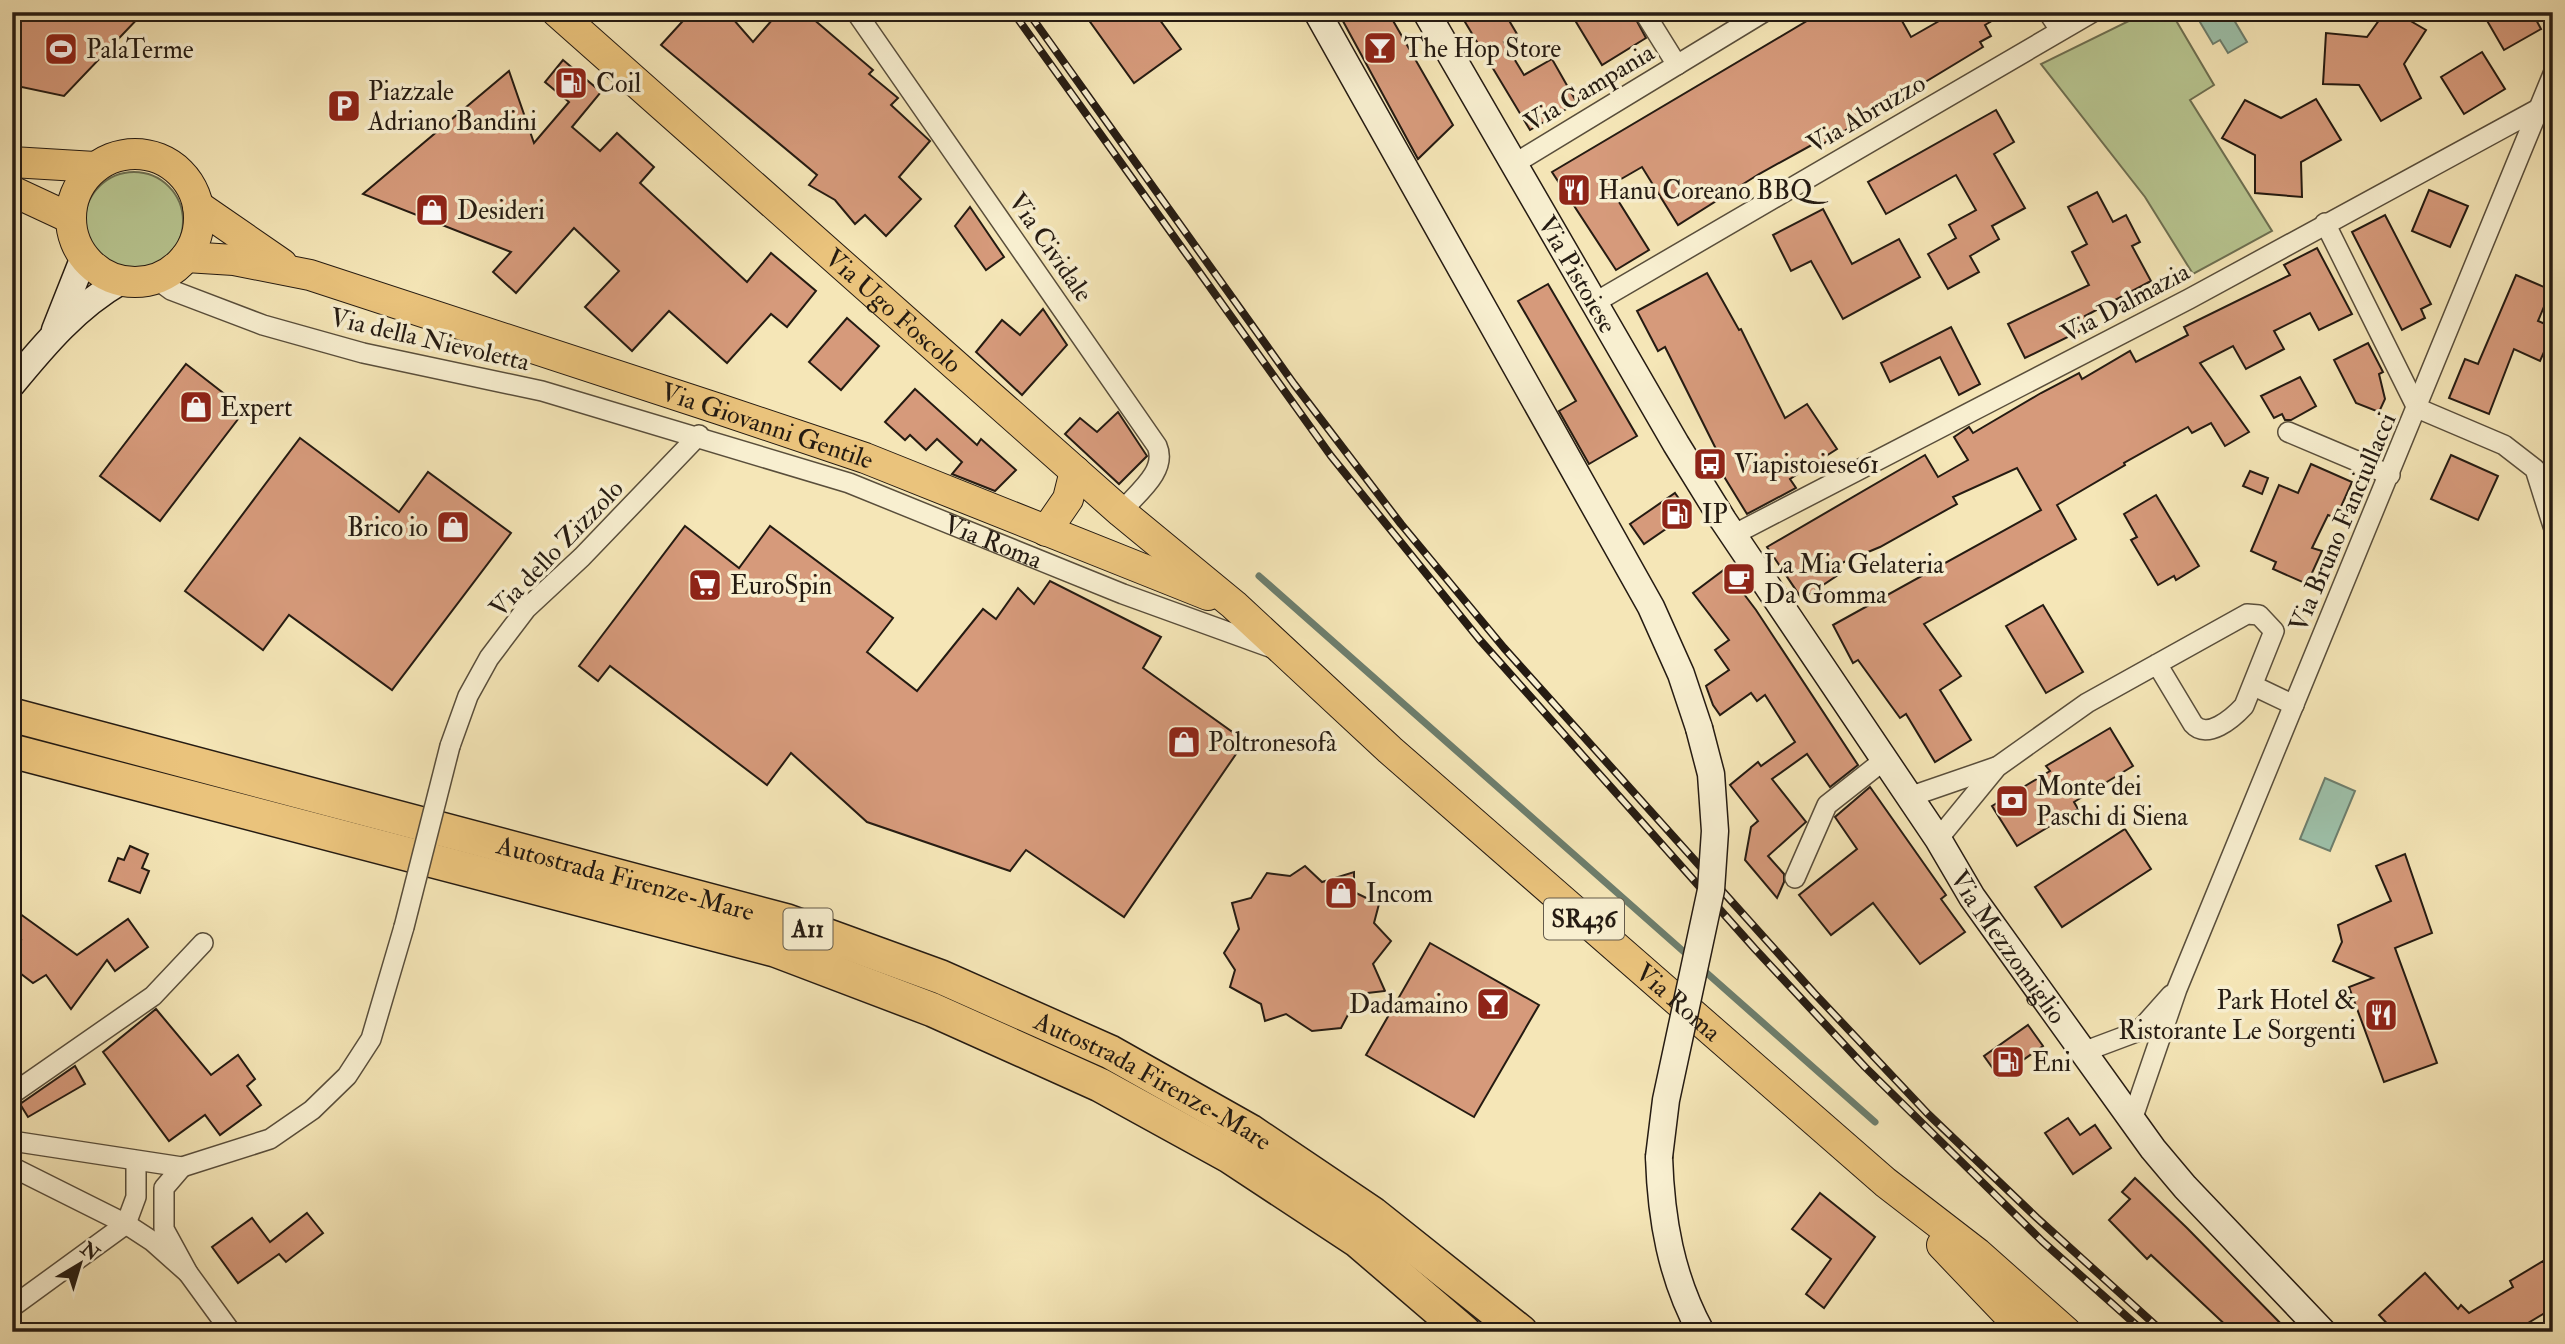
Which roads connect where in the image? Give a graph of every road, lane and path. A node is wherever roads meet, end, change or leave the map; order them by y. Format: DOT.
graph roads {
  1 [pos="557,12"];
  2 [pos="856,12"];
  3 [pos="1317,12"];
  4 [pos="1426,12"];
  5 [pos="1644,12"];
  6 [pos="1764,12"];
  7 [pos="2048,12"];
  8 [pos="2093,12"];
  9 [pos="2060,30"];
  10 [pos="1677,65"];
  11 [pos="2553,74"];
  12 [pos="2538,110"];
  13 [pos="12,162"];
  14 [pos="1514,164"];
  15 [pos="95,167"];
  16 [pos="12,191"];
  17 [pos="198,206"];
  18 [pos="70,218"];
  19 [pos="2325,223"];
  20 [pos="83,257"];
  21 [pos="186,257"];
  22 [pos="291,270"];
  23 [pos="156,279"];
  24 [pos="121,281"];
  25 [pos="1594,303"];
  26 [pos="53,335"];
  27 [pos="12,384"];
  28 [pos="2417,408"];
  29 [pos="2288,432"];
  30 [pos="699,435"];
  31 [pos="1075,471"];
  32 [pos="2390,475"];
  33 [pos="1121,512"];
  34 [pos="2553,526"];
  35 [pos="1046,531"];
  36 [pos="1733,535"];
  37 [pos="1234,605"];
  38 [pos="1286,653"];
  39 [pos="2157,664"];
  40 [pos="2254,686"];
  41 [pos="2294,705"];
  42 [pos="12,715"];
  43 [pos="12,751"];
  44 [pos="1883,761"];
  45 [pos="1997,767"];
  46 [pos="1909,797"];
  47 [pos="1938,839"];
  48 [pos="1795,878"];
  49 [pos="203,943"];
  50 [pos="2177,989"];
  51 [pos="2083,1052"];
  52 [pos="12,1094"];
  53 [pos="2132,1120"];
  54 [pos="12,1141"];
  55 [pos="136,1162"];
  56 [pos="12,1167"];
  57 [pos="182,1167"];
  58 [pos="1885,1182"];
  59 [pos="126,1224"];
  60 [pos="188,1273"];
  61 [pos="12,1307"];
  62 [pos="231,1332"];
  63 [pos="1464,1332"];
  64 [pos="1521,1332"];
  65 [pos="1701,1332"];
  66 [pos="2025,1332"];
  67 [pos="2066,1332"];
  68 [pos="2323,1332"];
  1 -- 31 [label="main road, Via Ugo Foscolo"];
  2 -- 33 [label="street, Via Cividale"];
  3 -- 65 [label="main road, bridge"];
  4 -- 14 [label="main road, Via Pistoiese"];
  5 -- 10 [label="street"];
  6 -- 10 [label="street, Via Campania"];
  7 -- 9 [label="street"];
  8 -- 9 [label="street, Via Abruzzo"];
  9 -- 25 [label="street, Via Abruzzo"];
  10 -- 14 [label="street, Via Campania"];
  11 -- 12 [label="street, Via Bruno Fanciullacci"];
  12 -- 19 [label="street, Via Dalmazia"];
  12 -- 28 [label="street, Via Bruno Fanciullacci"];
  13 -- 15 [label="main road"];
  14 -- 25 [label="main road, Via Pistoiese"];
  15 -- 17 [label="main road"];
  15 -- 18 [label="main road"];
  16 -- 18 [label="main road"];
  17 -- 21 [label="main road"];
  17 -- 22 [label="main road"];
  18 -- 20 [label="main road"];
  19 -- 28 [label="street"];
  19 -- 36 [label="street, Via Dalmazia"];
  20 -- 24 [label="main road"];
  20 -- 26 [label="main road"];
  21 -- 22 [label="main road"];
  21 -- 23 [label="main road"];
  22 -- 35 [label="main road, Via Giovanni Gentile"];
  23 -- 24 [label="main road"];
  23 -- 30 [label="street, Via della Nievoletta"];
  24 -- 26 [label="main road"];
  25 -- 36 [label="main road, Via Pistoiese"];
  26 -- 27 [label="main road"];
  28 -- 32 [label="street, Via Bruno Fanciullacci"];
  28 -- 34 [label="street"];
  29 -- 32 [label="street"];
  30 -- 38 [label="street, Via Roma"];
  30 -- 57 [label="street, Via dello Zizzolo, bridge"];
  31 -- 33 [label="main road, Via Ugo Foscolo"];
  31 -- 35 [label="main road"];
  32 -- 41 [label="street, Via Bruno Fanciullacci"];
  33 -- 37 [label="main road, Via Ugo Foscolo"];
  35 -- 37 [label="main road, Via Giovanni Gentile"];
  36 -- 44 [label="main road, Via Mezzomiglio"];
  37 -- 38 [label="main road, Via Roma / SR436"];
  38 -- 58 [label="main road, Via Roma / SR436"];
  39 -- 40 [label="street"];
  39 -- 40 [label="street"];
  39 -- 45 [label="street"];
  40 -- 41 [label="street"];
  41 -- 50 [label="street, Via Bruno Fanciullacci"];
  42 -- 64 [label="highway, Autostrada Firenze-Mare / A11"];
  43 -- 63 [label="highway, Autostrada Firenze-Mare / A11"];
  44 -- 46 [label="main road, Via Mezzomiglio"];
  44 -- 48 [label="street"];
  45 -- 46 [label="street"];
  45 -- 47 [label="street"];
  46 -- 47 [label="main road, Via Mezzomiglio"];
  47 -- 51 [label="main road, Via Mezzomiglio"];
  49 -- 52 [label="street"];
  50 -- 51 [label="street, Via Bruno Fanciullacci"];
  50 -- 53 [label="street, Via Bruno Fanciullacci"];
  51 -- 53 [label="main road, Via Mezzomiglio"];
  53 -- 68 [label="main road, Via Mezzomiglio"];
  54 -- 55 [label="street"];
  55 -- 57 [label="street"];
  55 -- 59 [label="street"];
  56 -- 59 [label="street"];
  57 -- 60 [label="street"];
  58 -- 66 [label="main road, Via Roma / SR436"];
  58 -- 67 [label="main road, Via Roma / SR436"];
  59 -- 60 [label="street"];
  59 -- 61 [label="street"];
  60 -- 62 [label="street"];
}
